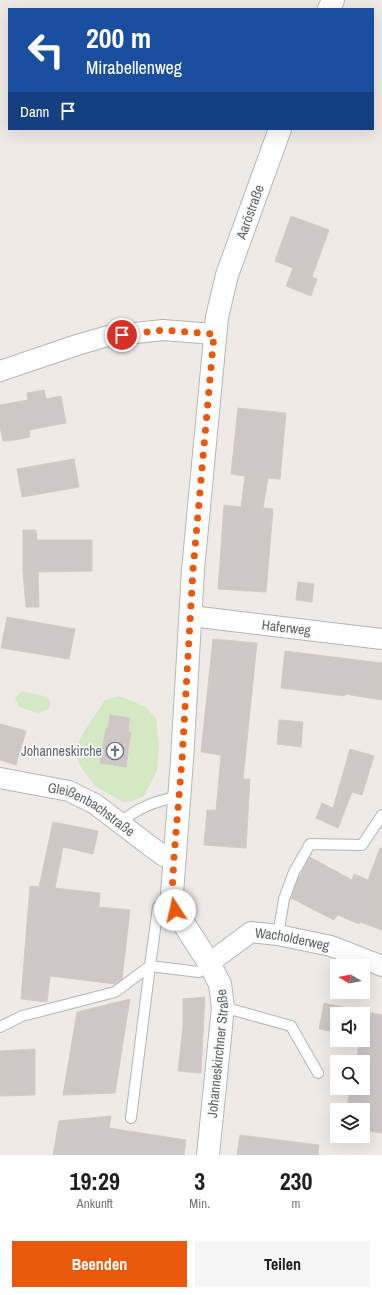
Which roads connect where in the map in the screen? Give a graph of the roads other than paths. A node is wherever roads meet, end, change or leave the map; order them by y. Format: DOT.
graph roads {
  1 [pos="280,130"];
  2 [pos="221,296"];
  3 [pos="214,334"];
  4 [pos="0,371"];
  5 [pos="190,616"];
  6 [pos="382,639"];
  7 [pos="0,778"];
  8 [pos="179,797"];
  9 [pos="382,815"];
  10 [pos="120,823"];
  11 [pos="174,857"];
  12 [pos="172,894"];
  13 [pos="278,935"];
  14 [pos="209,963"];
  15 [pos="150,966"];
  16 [pos="382,966"];
  17 [pos="223,1007"];
  18 [pos="0,1027"];
  19 [pos="318,1073"];
  20 [pos="131,1118"];
  21 [pos="208,1155"];
  1 -- 2 [label="street, Aaröstraße"];
  2 -- 3 [label="street, Johanneskirchner Straße"];
  3 -- 4 [label="street"];
  3 -- 5 [label="street, Johanneskirchner Straße"];
  5 -- 6 [label="street, Haferweg"];
  5 -- 8 [label="street, Johanneskirchner Straße"];
  7 -- 10 [label="street, Gleißenbachstraße"];
  8 -- 10 [label="lane"];
  8 -- 11 [label="street, Johanneskirchner Straße"];
  9 -- 13 [label="lane"];
  10 -- 11 [label="street, Gleißenbachstraße"];
  11 -- 12 [label="street, Johanneskirchner Straße"];
  12 -- 14 [label="street, Johanneskirchner Straße"];
  12 -- 15 [label="lane"];
  13 -- 14 [label="street, Wacholderweg"];
  13 -- 16 [label="street, Wacholderweg"];
  14 -- 15 [label="lane"];
  14 -- 17 [label="street, Johanneskirchner Straße"];
  15 -- 18 [label="lane"];
  15 -- 20 [label="lane"];
  17 -- 19 [label="lane"];
  17 -- 21 [label="street, Johanneskirchner Straße"];
}
